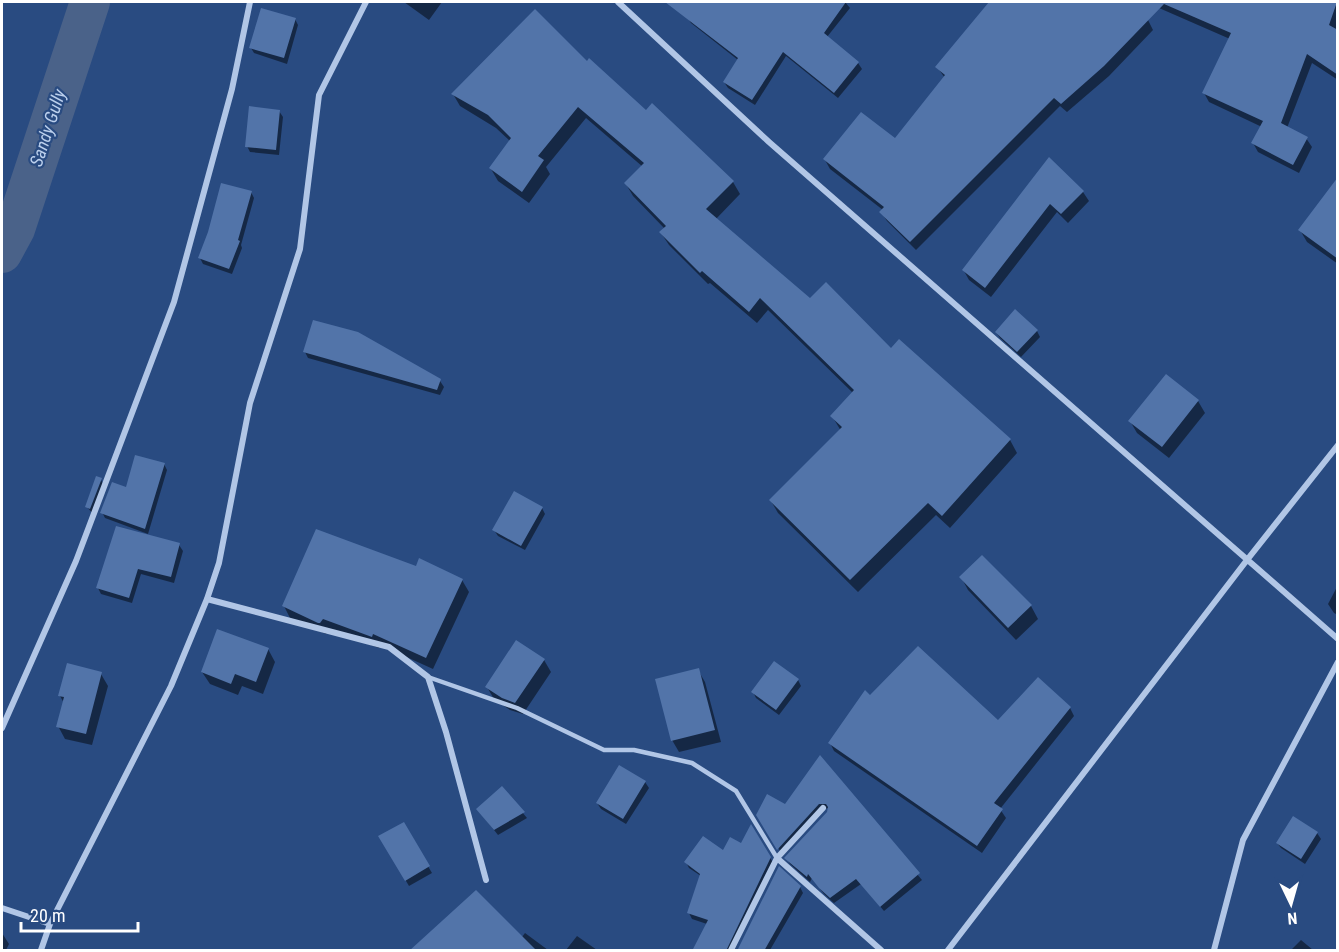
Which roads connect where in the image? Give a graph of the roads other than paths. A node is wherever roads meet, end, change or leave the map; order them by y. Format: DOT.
graph roads {
  1 [pos="250,2"];
  2 [pos="366,2"];
  3 [pos="618,2"];
  4 [pos="1338,445"];
  5 [pos="1246,560"];
  6 [pos="207,599"];
  7 [pos="1338,639"];
  8 [pos="1338,662"];
  9 [pos="428,677"];
  10 [pos="2,728"];
  11 [pos="824,808"];
  12 [pos="777,858"];
  13 [pos="486,880"];
  14 [pos="2,908"];
  15 [pos="50,924"];
  16 [pos="41,951"];
  17 [pos="731,951"];
  18 [pos="881,951"];
  19 [pos="948,951"];
  20 [pos="1214,951"];
  1 -- 10 [label="street"];
  2 -- 6 [label="street"];
  3 -- 5 [label="street"];
  4 -- 5 [label="street"];
  5 -- 7 [label="street"];
  5 -- 19 [label="street"];
  6 -- 9 [label="street"];
  6 -- 15 [label="street"];
  8 -- 20 [label="street"];
  9 -- 12 [label="lane"];
  9 -- 13 [label="street"];
  11 -- 12 [label="street"];
  12 -- 17 [label="street"];
  12 -- 18 [label="street"];
  14 -- 15 [label="street"];
  15 -- 16 [label="street"];
}
